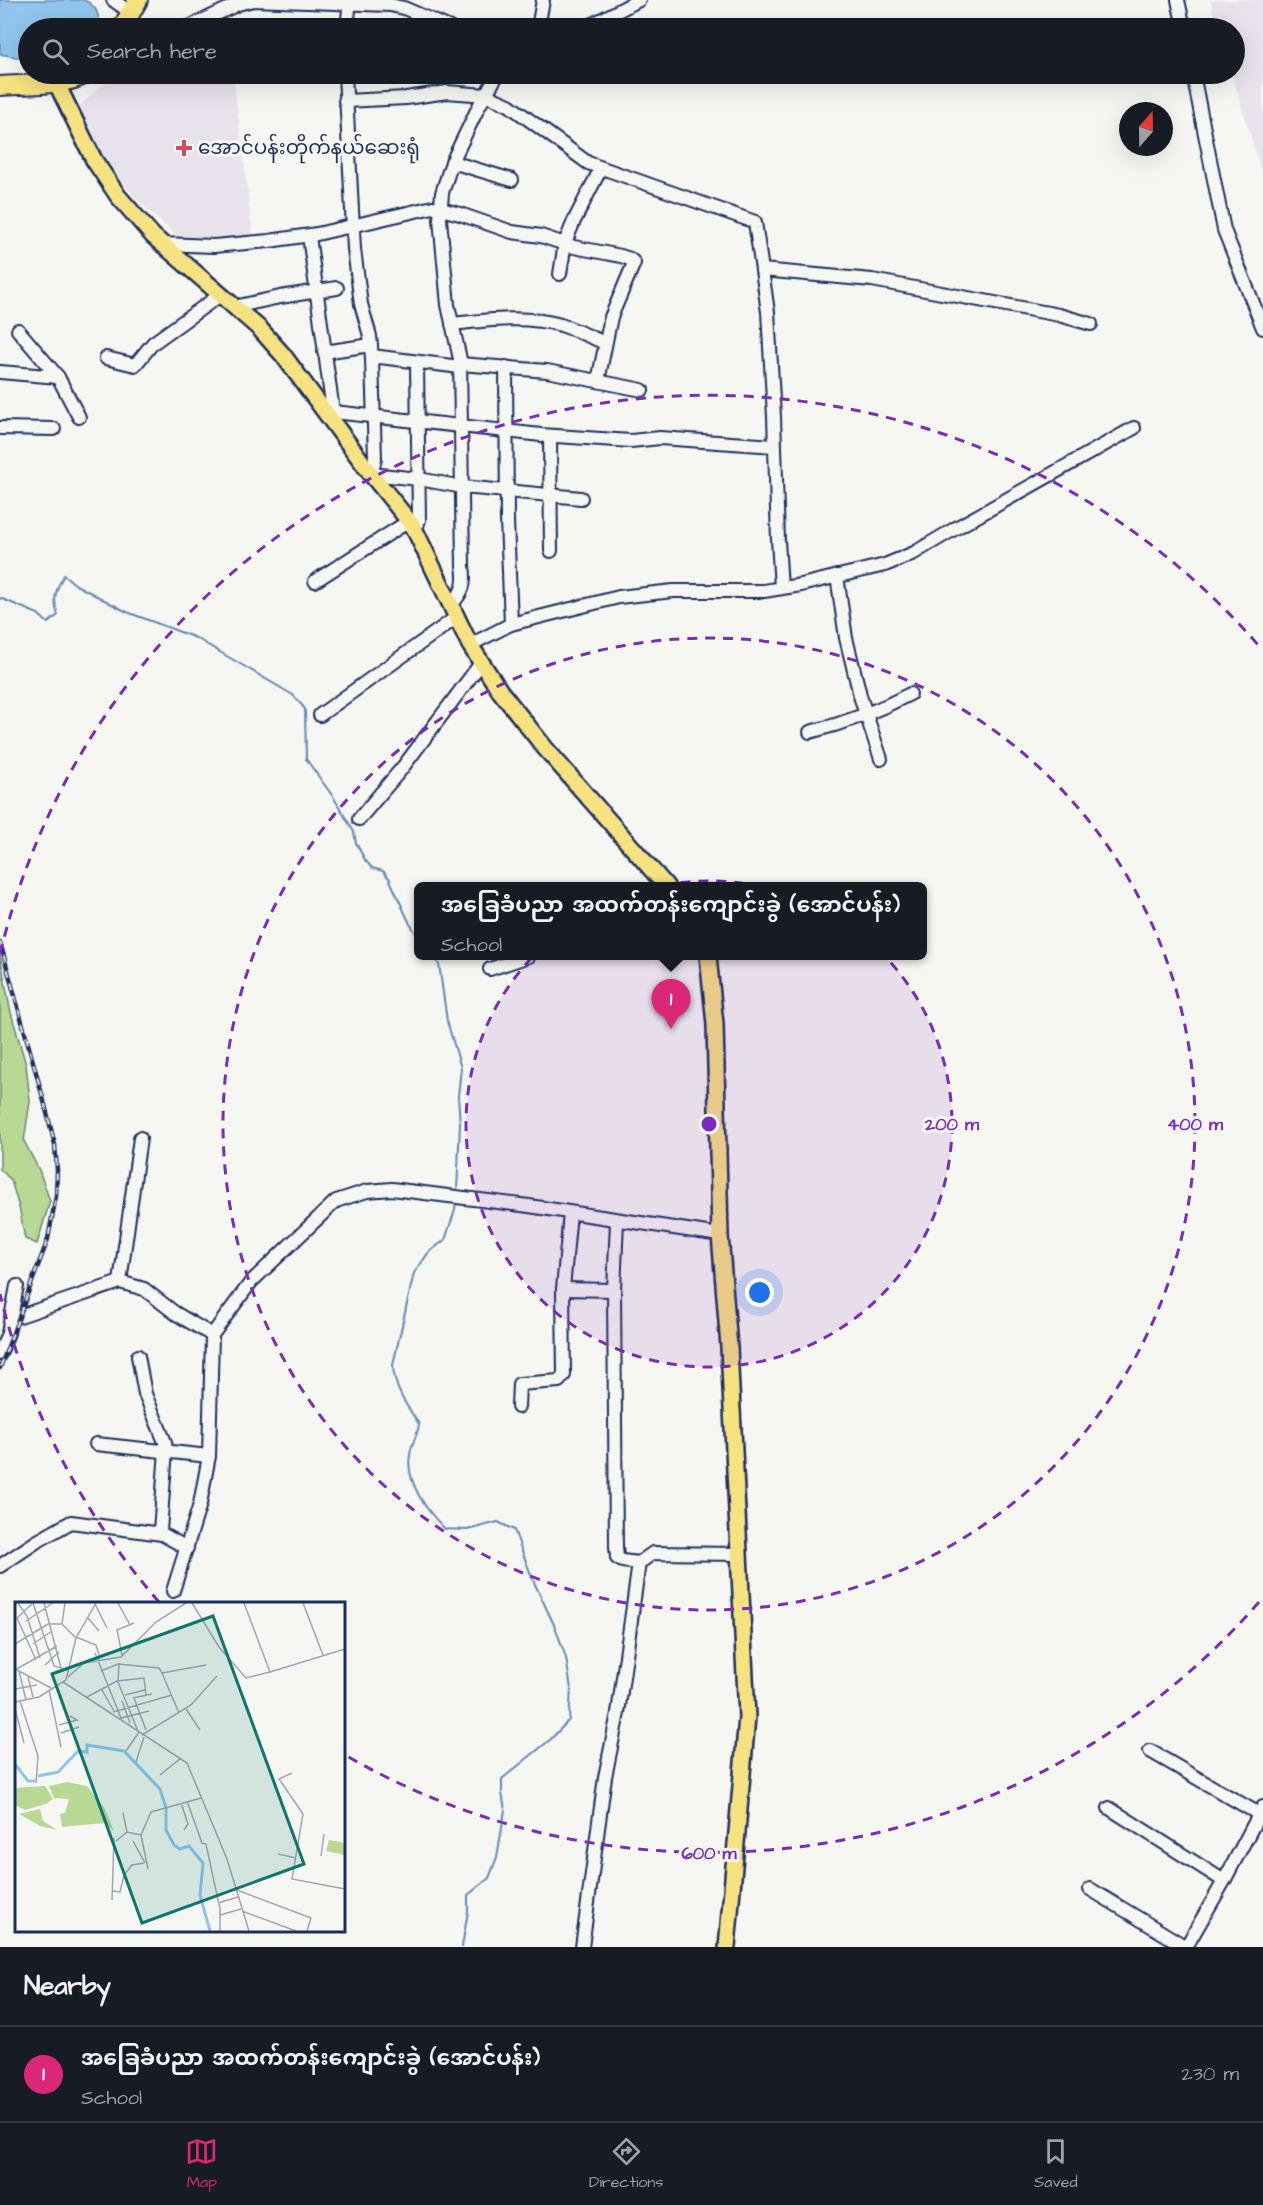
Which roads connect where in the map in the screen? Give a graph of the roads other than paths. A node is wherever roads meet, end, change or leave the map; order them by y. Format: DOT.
graph roads {
  1 [pos="113,0"];
  2 [pos="543,0"];
  3 [pos="639,0"];
  4 [pos="1178,0"];
  5 [pos="349,2"];
  6 [pos="373,2"];
  7 [pos="131,14"];
  8 [pos="208,18"];
  9 [pos="348,18"];
  10 [pos="427,18"];
  11 [pos="540,18"];
  12 [pos="604,18"];
  13 [pos="1182,18"];
  14 [pos="28,84"];
  15 [pos="57,84"];
  16 [pos="345,84"];
  17 [pos="492,84"];
  18 [pos="1195,84"];
  19 [pos="0,86"];
  20 [pos="486,95"];
  21 [pos="345,101"];
  22 [pos="452,162"];
  23 [pos="601,168"];
  24 [pos="512,180"];
  25 [pos="441,208"];
  26 [pos="353,226"];
  27 [pos="309,236"];
  28 [pos="566,243"];
  29 [pos="163,244"];
  30 [pos="762,270"];
  31 [pos="560,274"];
  32 [pos="337,288"];
  33 [pos="316,292"];
  34 [pos="220,295"];
  35 [pos="234,307"];
  36 [pos="452,324"];
  37 [pos="1091,324"];
  38 [pos="1263,328"];
  39 [pos="18,330"];
  40 [pos="605,343"];
  41 [pos="371,351"];
  42 [pos="324,352"];
  43 [pos="106,358"];
  44 [pos="417,363"];
  45 [pos="460,366"];
  46 [pos="506,367"];
  47 [pos="0,372"];
  48 [pos="58,377"];
  49 [pos="598,381"];
  50 [pos="642,390"];
  51 [pos="329,411"];
  52 [pos="375,415"];
  53 [pos="79,417"];
  54 [pos="418,421"];
  55 [pos="462,428"];
  56 [pos="1134,428"];
  57 [pos="0,429"];
  58 [pos="54,429"];
  59 [pos="506,432"];
  60 [pos="550,436"];
  61 [pos="774,446"];
  62 [pos="371,474"];
  63 [pos="419,479"];
  64 [pos="463,488"];
  65 [pos="506,492"];
  66 [pos="551,496"];
  67 [pos="581,498"];
  68 [pos="412,525"];
  69 [pos="551,550"];
  70 [pos="837,576"];
  71 [pos="315,581"];
  72 [pos="782,588"];
  73 [pos="454,611"];
  74 [pos="511,624"];
  75 [pos="470,645"];
  76 [pos="481,663"];
  77 [pos="910,694"];
  78 [pos="320,715"];
  79 [pos="866,715"];
  80 [pos="810,732"];
  81 [pos="882,759"];
  82 [pos="359,819"];
  83 [pos="662,882"];
  84 [pos="517,960"];
  85 [pos="708,960"];
  86 [pos="490,969"];
  87 [pos="140,1138"];
  88 [pos="570,1213"];
  89 [pos="617,1221"];
  90 [pos="720,1235"];
  91 [pos="120,1282"];
  92 [pos="17,1286"];
  93 [pos="563,1289"];
  94 [pos="614,1290"];
  95 [pos="20,1316"];
  96 [pos="212,1335"];
  97 [pos="0,1354"];
  98 [pos="138,1356"];
  99 [pos="519,1407"];
  100 [pos="96,1444"];
  101 [pos="166,1450"];
  102 [pos="209,1456"];
  103 [pos="162,1534"];
  104 [pos="187,1548"];
  105 [pos="740,1554"];
  106 [pos="639,1563"];
  107 [pos="0,1566"];
  108 [pos="173,1591"];
  109 [pos="1150,1751"];
  110 [pos="1109,1808"];
  111 [pos="1261,1810"];
  112 [pos="1224,1881"];
  113 [pos="1090,1889"];
  114 [pos="728,1946"];
  115 [pos="582,1947"];
  1 -- 7 [label="street"];
  2 -- 11 [label="street"];
  3 -- 12 [label="street"];
  4 -- 13 [label="street"];
  5 -- 6 [label="street"];
  5 -- 8 [label="street"];
  5 -- 9 [label="street"];
  6 -- 10 [label="street"];
  14 -- 19 [label="highway"];
  15 -- 29 [label="main road"];
  16 -- 21 [label="street"];
  17 -- 20 [label="street"];
  18 -- 38 [label="street"];
  20 -- 21 [label="street"];
  20 -- 22 [label="street"];
  20 -- 23 [label="street"];
  21 -- 26 [label="street"];
  22 -- 24 [label="street"];
  22 -- 25 [label="street"];
  23 -- 28 [label="street"];
  23 -- 30 [label="street"];
  25 -- 26 [label="street"];
  25 -- 28 [label="street"];
  25 -- 36 [label="street"];
  26 -- 27 [label="street"];
  26 -- 41 [label="street"];
  27 -- 29 [label="street"];
  27 -- 33 [label="street"];
  28 -- 31 [label="street"];
  28 -- 40 [label="street"];
  29 -- 34 [label="main road"];
  30 -- 37 [label="street"];
  30 -- 61 [label="street"];
  32 -- 33 [label="street"];
  33 -- 35 [label="street"];
  33 -- 42 [label="street"];
  34 -- 35 [label="main road"];
  34 -- 43 [label="street"];
  35 -- 51 [label="main road"];
  36 -- 40 [label="street"];
  36 -- 45 [label="street"];
  39 -- 48 [label="street"];
  40 -- 49 [label="street"];
  41 -- 42 [label="street"];
  41 -- 44 [label="street"];
  41 -- 52 [label="street"];
  42 -- 51 [label="street"];
  44 -- 45 [label="street"];
  44 -- 54 [label="street"];
  45 -- 46 [label="street"];
  45 -- 55 [label="street"];
  46 -- 49 [label="street"];
  46 -- 59 [label="street"];
  47 -- 48 [label="street"];
  48 -- 53 [label="street"];
  49 -- 50 [label="street"];
  51 -- 52 [label="street"];
  51 -- 62 [label="main road"];
  52 -- 54 [label="street"];
  52 -- 62 [label="street"];
  54 -- 55 [label="street"];
  54 -- 63 [label="street"];
  55 -- 59 [label="street"];
  55 -- 64 [label="street"];
  56 -- 70 [label="street"];
  57 -- 58 [label="street"];
  59 -- 60 [label="street"];
  59 -- 65 [label="street"];
  60 -- 61 [label="street"];
  60 -- 66 [label="street"];
  61 -- 72 [label="street"];
  62 -- 63 [label="street"];
  62 -- 68 [label="main road"];
  63 -- 64 [label="street"];
  63 -- 68 [label="street"];
  64 -- 65 [label="street"];
  64 -- 73 [label="street"];
  65 -- 66 [label="street"];
  65 -- 74 [label="street"];
  66 -- 67 [label="street"];
  66 -- 69 [label="street"];
  68 -- 71 [label="street"];
  68 -- 73 [label="main road"];
  70 -- 72 [label="street"];
  70 -- 79 [label="street"];
  72 -- 74 [label="street"];
  73 -- 75 [label="main road"];
  73 -- 78 [label="street"];
  74 -- 75 [label="street"];
  75 -- 76 [label="main road"];
  76 -- 82 [label="street"];
  76 -- 83 [label="main road"];
  77 -- 79 [label="street"];
  79 -- 80 [label="street"];
  79 -- 81 [label="street"];
  84 -- 86 [label="street"];
  85 -- 90 [label="main road"];
  87 -- 91 [label="street"];
  88 -- 89 [label="street"];
  88 -- 93 [label="street"];
  88 -- 96 [label="street"];
  89 -- 90 [label="street"];
  89 -- 94 [label="street"];
  90 -- 105 [label="main road"];
  91 -- 95 [label="street"];
  91 -- 96 [label="street"];
  92 -- 97 [label="street"];
  93 -- 94 [label="street"];
  93 -- 99 [label="street"];
  94 -- 106 [label="street"];
  96 -- 102 [label="street"];
  98 -- 101 [label="street"];
  100 -- 101 [label="street"];
  101 -- 102 [label="street"];
  101 -- 103 [label="street"];
  102 -- 104 [label="street"];
  103 -- 104 [label="street"];
  103 -- 107 [label="street"];
  104 -- 108 [label="street"];
  105 -- 106 [label="street"];
  105 -- 114 [label="main road"];
  106 -- 115 [label="street"];
  109 -- 111 [label="street"];
  110 -- 112 [label="street"];
  111 -- 112 [label="street"];
  112 -- 113 [label="street"];
}
